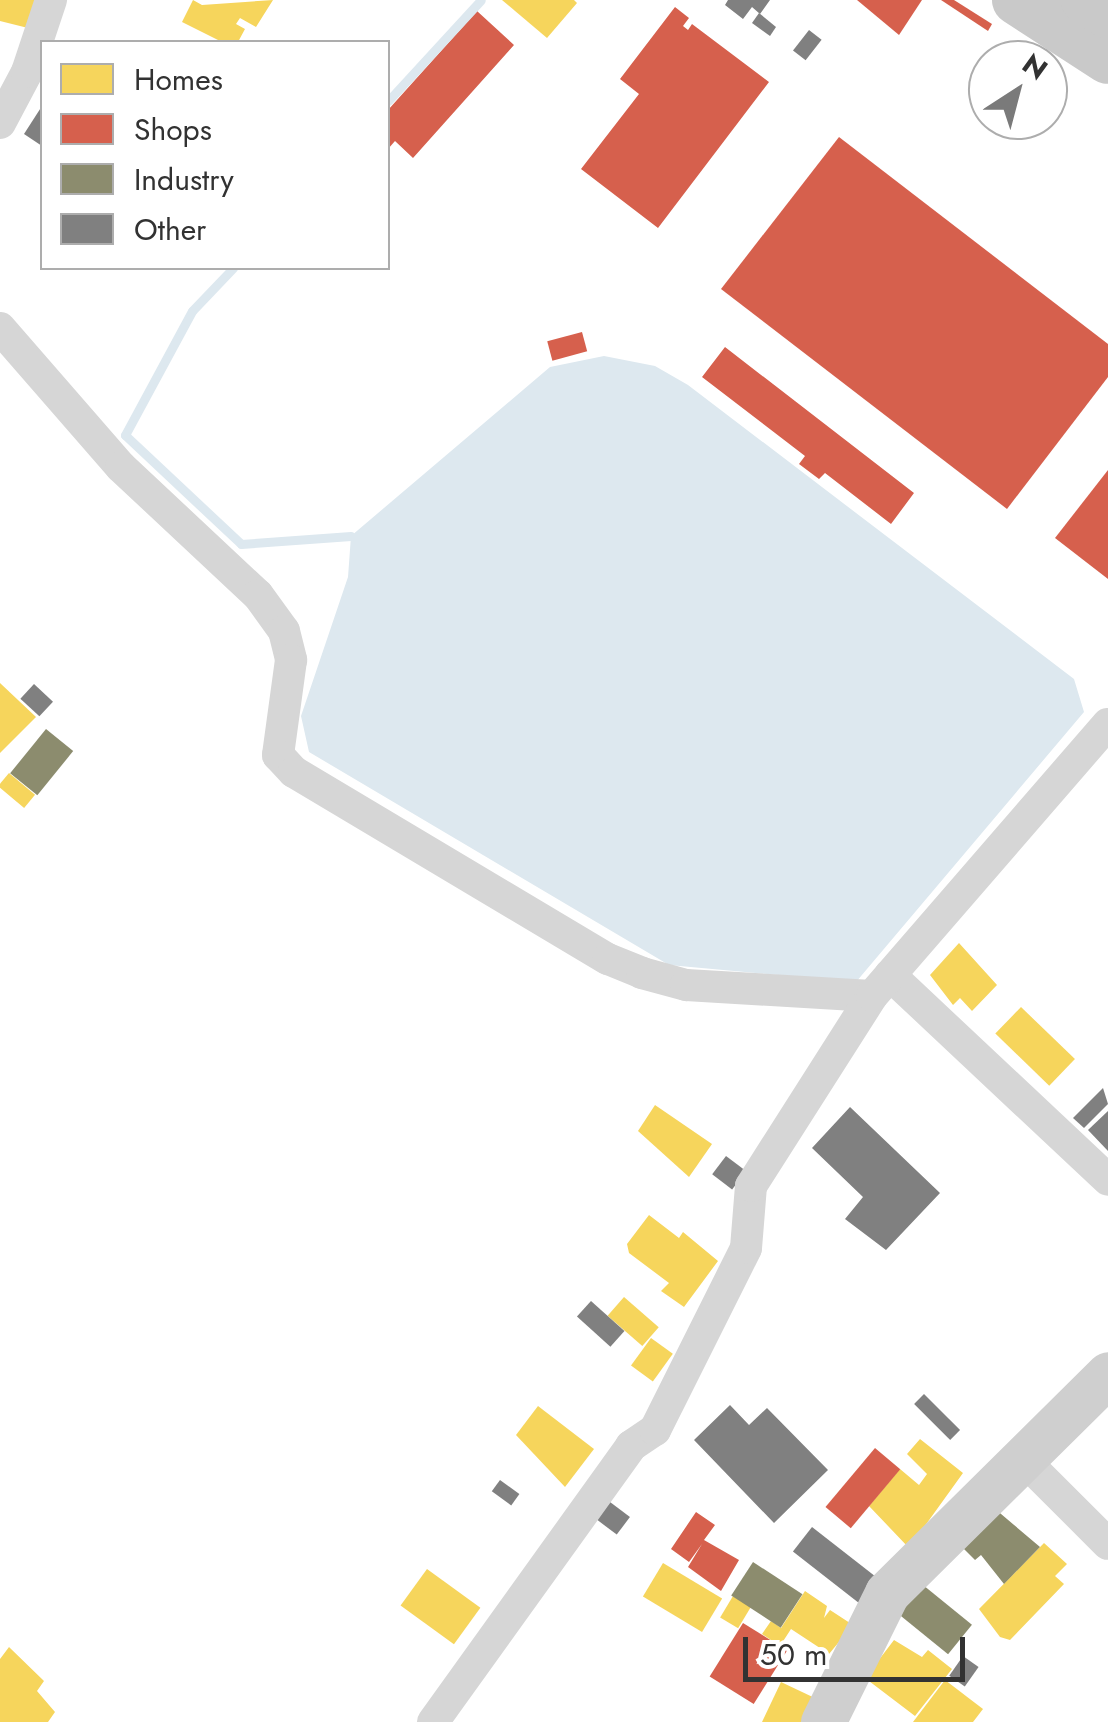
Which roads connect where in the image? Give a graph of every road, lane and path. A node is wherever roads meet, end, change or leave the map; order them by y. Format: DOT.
graph roads {
  1 [pos="50,0"];
  2 [pos="1017,0"];
  3 [pos="1086,0"];
  4 [pos="1108,14"];
  5 [pos="1108,59"];
  6 [pos="0,123"];
  7 [pos="0,328"];
  8 [pos="1108,724"];
  9 [pos="881,985"];
  10 [pos="1108,1180"];
  11 [pos="1108,1374"];
  12 [pos="1023,1459"];
  13 [pos="1108,1544"];
  14 [pos="434,1722"];
  15 [pos="823,1722"];
  1 -- 6 [label="street"];
  2 -- 5 [label="main road"];
  3 -- 4 [label="main road"];
  7 -- 9 [label="street"];
  8 -- 9 [label="street"];
  9 -- 10 [label="street"];
  9 -- 14 [label="street"];
  11 -- 12 [label="street"];
  12 -- 13 [label="street"];
  12 -- 15 [label="street"];
}
